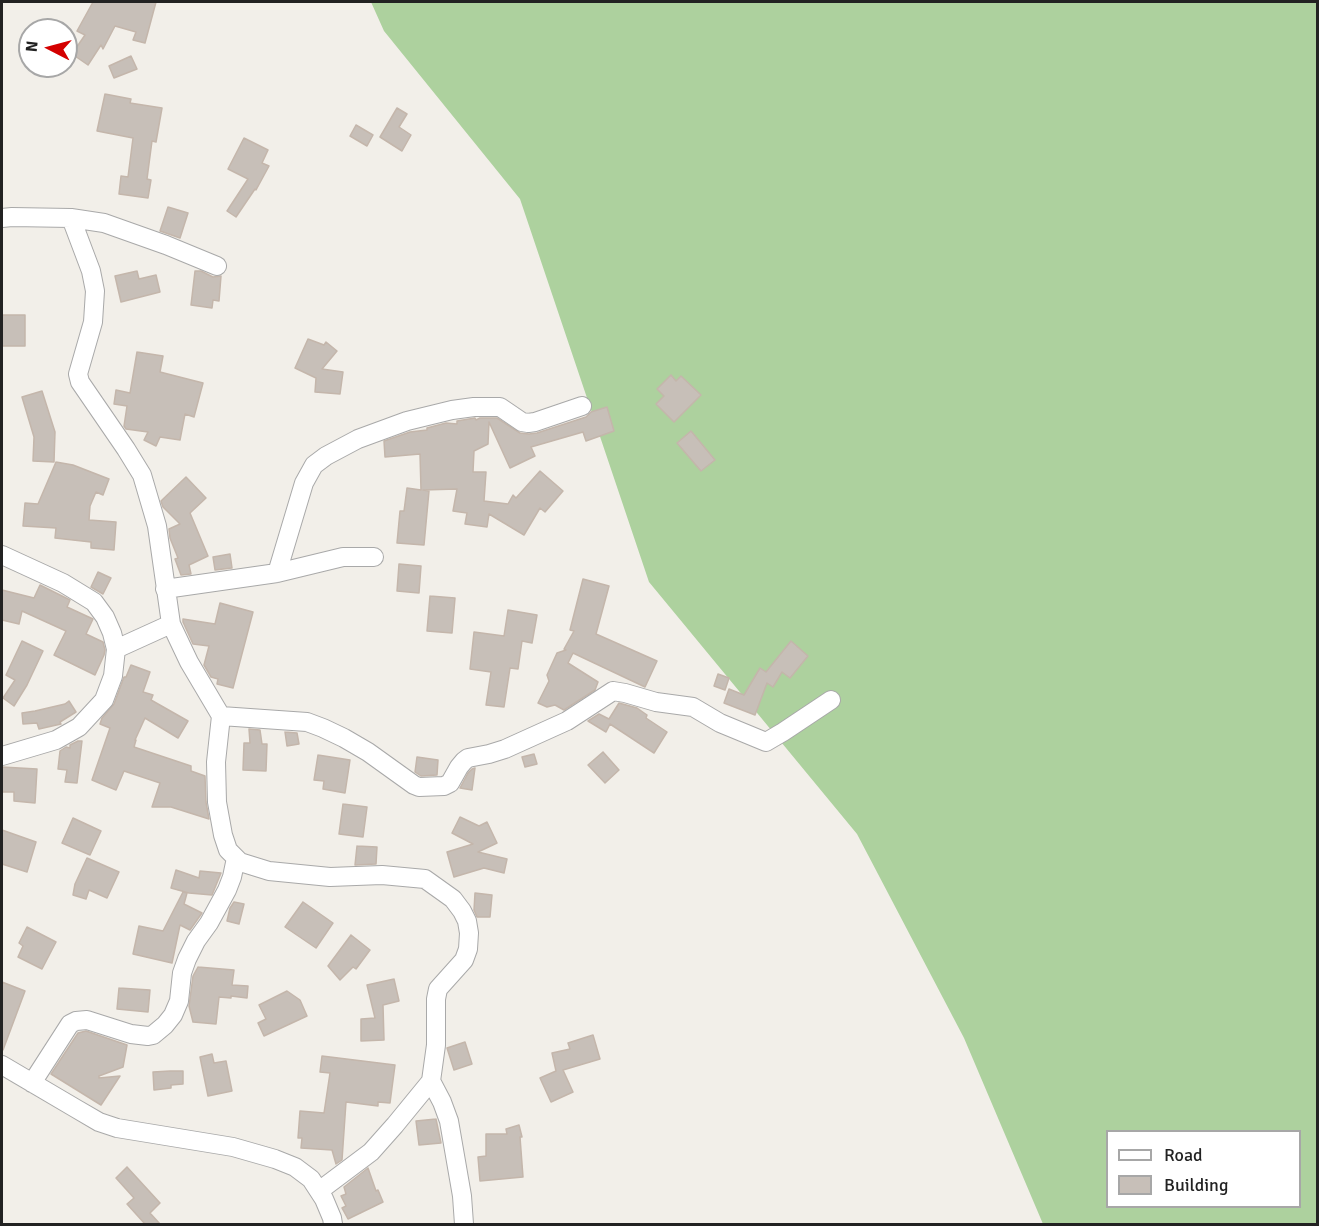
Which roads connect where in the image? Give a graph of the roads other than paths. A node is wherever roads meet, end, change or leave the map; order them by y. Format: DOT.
graph roads {
  1 [pos="2,218"];
  2 [pos="70,218"];
  3 [pos="217,266"];
  4 [pos="582,406"];
  5 [pos="2,555"];
  6 [pos="374,557"];
  7 [pos="277,573"];
  8 [pos="165,589"];
  9 [pos="171,624"];
  10 [pos="116,649"];
  11 [pos="831,700"];
  12 [pos="221,716"];
  13 [pos="2,756"];
  14 [pos="236,858"];
  15 [pos="2,1065"];
  16 [pos="430,1081"];
  17 [pos="32,1083"];
  18 [pos="319,1191"];
  19 [pos="333,1224"];
  20 [pos="464,1224"];
  1 -- 2 [label="street"];
  2 -- 3 [label="street"];
  2 -- 8 [label="street"];
  4 -- 7 [label="street"];
  5 -- 10 [label="street"];
  6 -- 7 [label="street"];
  7 -- 8 [label="street"];
  8 -- 9 [label="street"];
  9 -- 10 [label="street"];
  9 -- 12 [label="street"];
  10 -- 13 [label="street"];
  11 -- 12 [label="street"];
  12 -- 14 [label="street"];
  14 -- 16 [label="street"];
  14 -- 17 [label="street"];
  15 -- 17 [label="street"];
  16 -- 18 [label="street"];
  16 -- 20 [label="street"];
  17 -- 18 [label="street"];
  18 -- 19 [label="street"];
}
